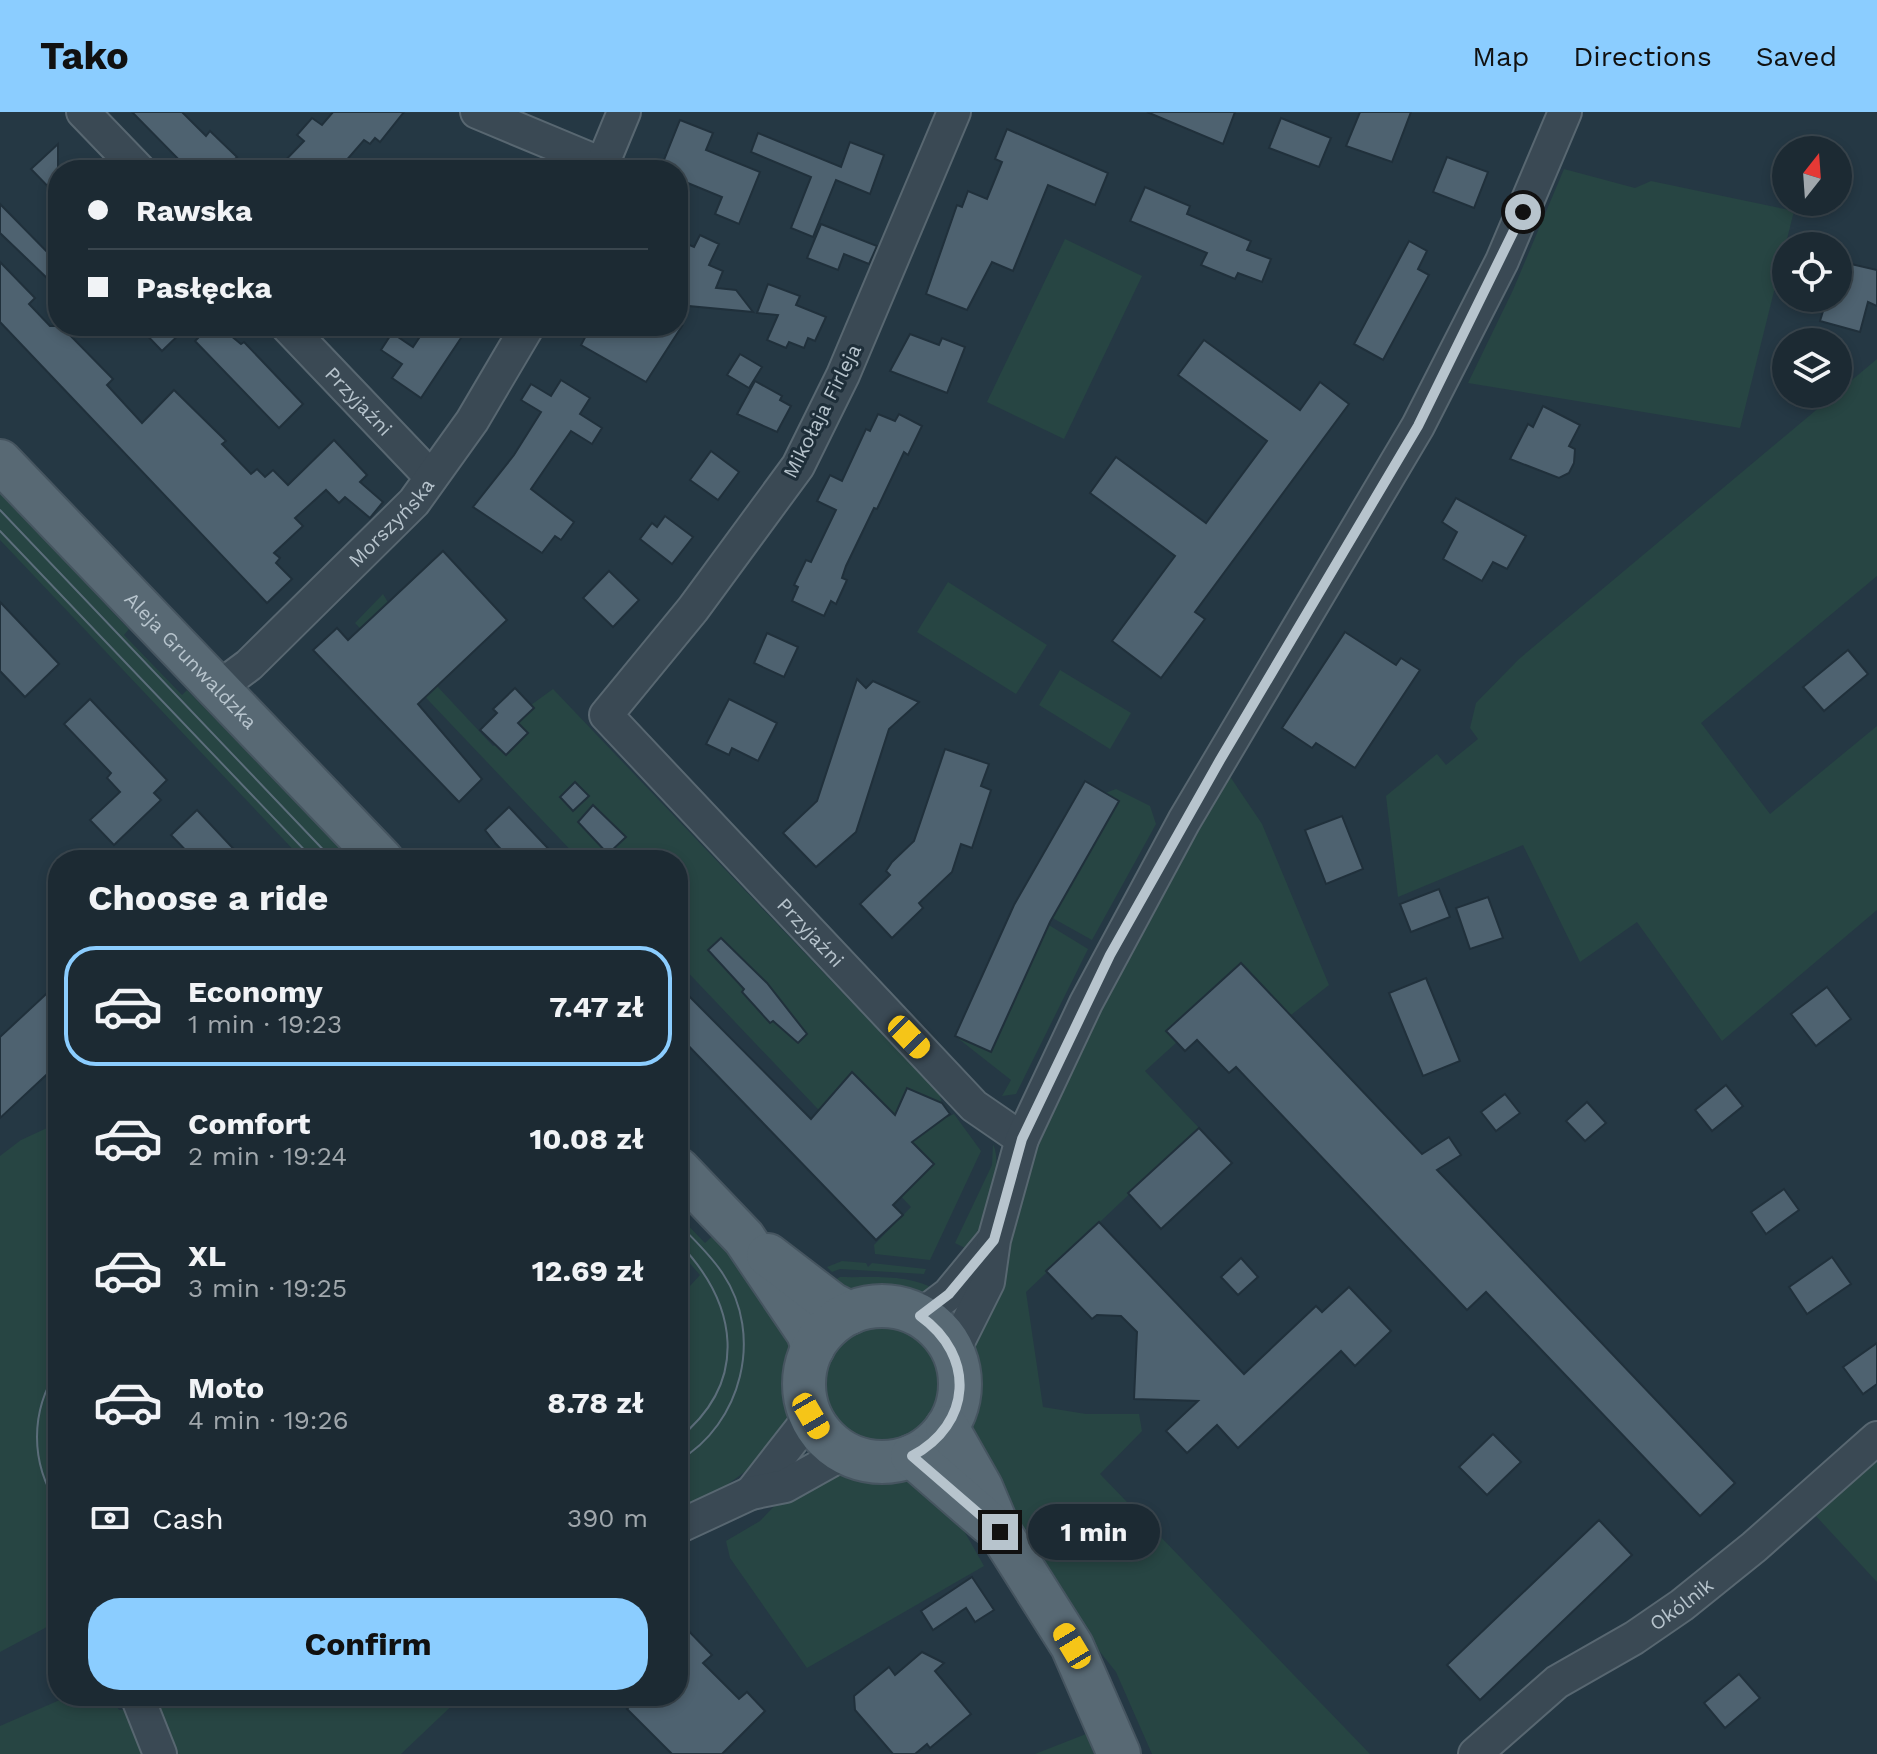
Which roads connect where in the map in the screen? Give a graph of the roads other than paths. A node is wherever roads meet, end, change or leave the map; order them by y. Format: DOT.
graph roads {
  1 [pos="83,112"];
  2 [pos="477,112"];
  3 [pos="624,112"];
  4 [pos="954,112"];
  5 [pos="1565,112"];
  6 [pos="129,160"];
  7 [pos="585,160"];
  8 [pos="604,160"];
  9 [pos="297,336"];
  10 [pos="522,336"];
  11 [pos="0,461"];
  12 [pos="431,477"];
  13 [pos="218,688"];
  14 [pos="606,715"];
  15 [pos="372,850"];
  16 [pos="1022,1139"];
  17 [pos="688,1179"];
  18 [pos="744,1238"];
  19 [pos="994,1240"];
  20 [pos="850,1313"];
  21 [pos="920,1316"];
  22 [pos="813,1348"];
  23 [pos="953,1352"];
  24 [pos="811,1416"];
  25 [pos="947,1427"];
  26 [pos="1877,1438"];
  27 [pos="844,1453"];
  28 [pos="912,1456"];
  29 [pos="751,1493"];
  30 [pos="688,1522"];
  31 [pos="1000,1532"];
  32 [pos="141,1706"];
  33 [pos="160,1754"];
  34 [pos="1119,1754"];
  35 [pos="1475,1754"];
  1 -- 6 [label="street"];
  2 -- 7 [label="street"];
  3 -- 8 [label="street"];
  4 -- 14 [label="street, Mikołaja Firleja"];
  5 -- 16 [label="street"];
  9 -- 12 [label="street, Przyjaźni"];
  10 -- 12 [label="street, Morszyńska"];
  11 -- 13 [label="main road, Aleja Grunwaldzka"];
  12 -- 13 [label="street, Morszyńska"];
  13 -- 15 [label="main road, Aleja Grunwaldzka"];
  14 -- 16 [label="street, Przyjaźni"];
  16 -- 19 [label="street"];
  17 -- 18 [label="main road"];
  18 -- 20 [label="main road"];
  18 -- 22 [label="main road"];
  19 -- 21 [label="street"];
  19 -- 23 [label="street"];
  20 -- 21 [label="main road"];
  20 -- 22 [label="main road"];
  21 -- 23 [label="main road"];
  22 -- 24 [label="main road"];
  23 -- 25 [label="main road"];
  24 -- 27 [label="main road"];
  24 -- 29 [label="street"];
  25 -- 28 [label="main road"];
  25 -- 31 [label="main road"];
  26 -- 35 [label="street, Okólnik"];
  27 -- 28 [label="main road"];
  27 -- 29 [label="street"];
  28 -- 31 [label="main road"];
  29 -- 30 [label="street"];
  31 -- 34 [label="main road"];
  32 -- 33 [label="street"];
}
